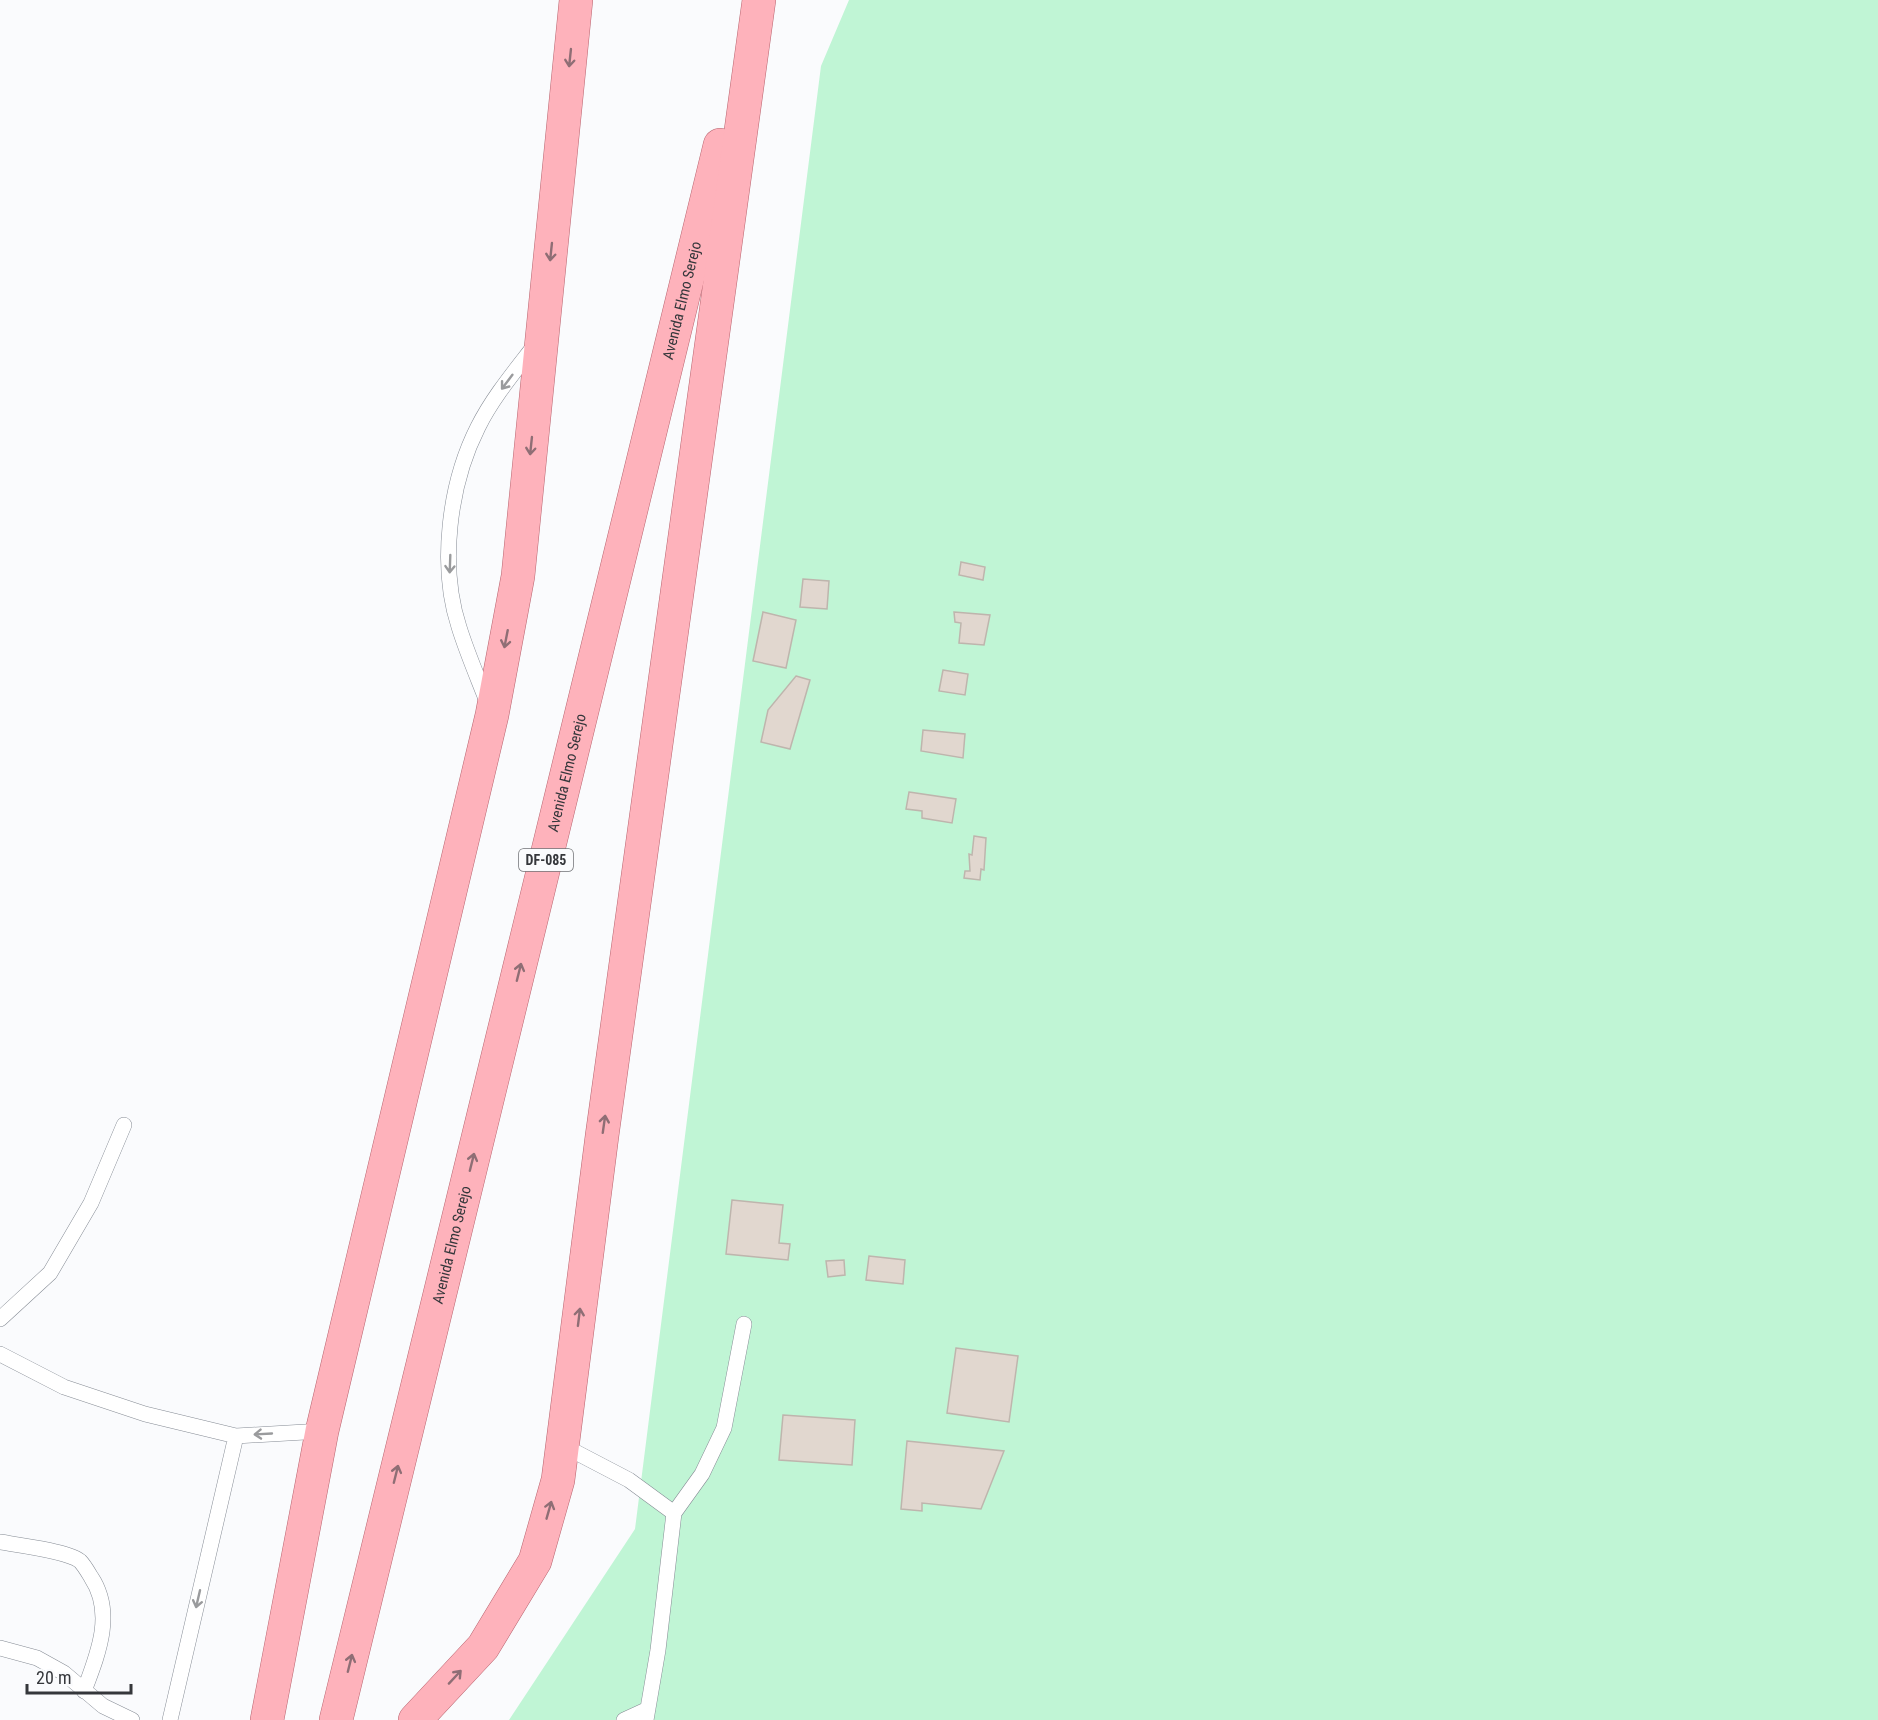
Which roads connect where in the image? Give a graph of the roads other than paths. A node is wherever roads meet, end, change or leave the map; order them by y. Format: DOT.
graph roads {
  1 [pos="576,0"];
  2 [pos="757,0"];
  3 [pos="542,336"];
  4 [pos="492,715"];
  5 [pos="124,1125"];
  6 [pos="0,1319"];
  7 [pos="744,1324"];
  8 [pos="0,1354"];
  9 [pos="322,1431"];
  10 [pos="236,1436"];
  11 [pos="562,1445"];
  12 [pos="674,1513"];
  13 [pos="0,1542"];
  14 [pos="0,1648"];
  15 [pos="84,1690"];
  16 [pos="647,1715"];
  17 [pos="132,1720"];
  18 [pos="170,1720"];
  19 [pos="267,1720"];
  20 [pos="336,1720"];
  21 [pos="415,1720"];
  22 [pos="624,1720"];
  1 -- 3 [label="main road, one-way"];
  11 -- 2 [label="main road, one-way"];
  20 -- 2 [label="main road, Avenida Elmo Serejo / DF-085, one-way"];
  3 -- 4 [label="main road, one-way"];
  3 -- 4 [label="lane, one-way"];
  4 -- 9 [label="main road"];
  5 -- 6 [label="lane"];
  7 -- 12 [label="lane"];
  8 -- 10 [label="lane"];
  9 -- 10 [label="lane, one-way"];
  9 -- 19 [label="main road"];
  10 -- 18 [label="lane, one-way"];
  11 -- 12 [label="lane"];
  21 -- 11 [label="main road, one-way"];
  12 -- 16 [label="lane"];
  13 -- 15 [label="lane"];
  14 -- 15 [label="lane"];
  15 -- 17 [label="lane"];
  16 -- 22 [label="lane"];
}
